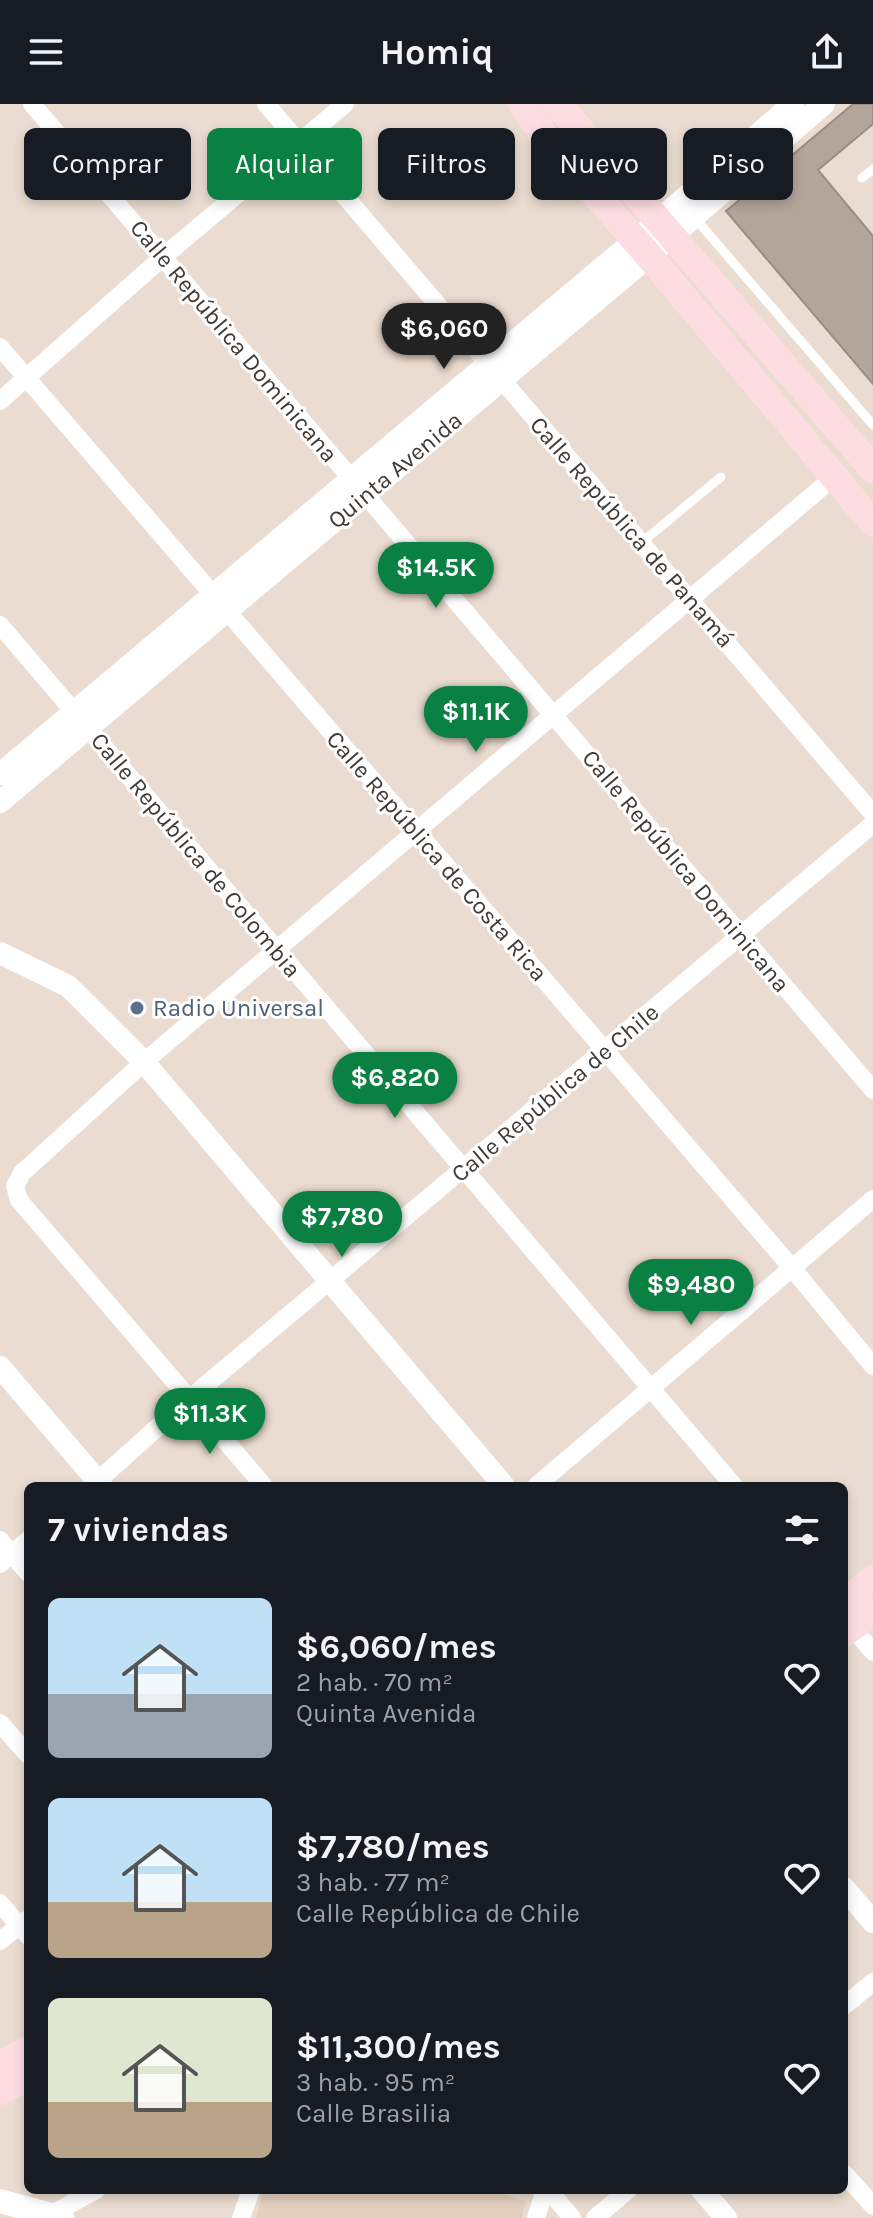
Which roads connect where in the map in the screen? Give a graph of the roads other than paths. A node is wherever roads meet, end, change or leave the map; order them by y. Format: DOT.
graph roads {
  1 [pos="32,104"];
  2 [pos="266,104"];
  3 [pos="345,104"];
  4 [pos="507,104"];
  5 [pos="522,104"];
  6 [pos="793,104"];
  7 [pos="824,104"];
  8 [pos="561,108"];
  9 [pos="287,128"];
  10 [pos="317,128"];
  11 [pos="534,128"];
  12 [pos="539,128"];
  13 [pos="873,169"];
  14 [pos="862,178"];
  15 [pos="232,200"];
  16 [pos="349,200"];
  17 [pos="600,200"];
  18 [pos="694,217"];
  19 [pos="665,228"];
  20 [pos="642,248"];
  21 [pos="163,257"];
  22 [pos="0,347"];
  23 [pos="495,372"];
  24 [pos="27,378"];
  25 [pos="0,401"];
  26 [pos="873,425"];
  27 [pos="869,456"];
  28 [pos="721,477"];
  29 [pos="834,477"];
  30 [pos="358,487"];
  31 [pos="873,523"];
  32 [pos="641,543"];
  33 [pos="689,600"];
  34 [pos="220,603"];
  35 [pos="0,625"];
  36 [pos="554,716"];
  37 [pos="81,720"];
  38 [pos="0,774"];
  39 [pos="0,802"];
  40 [pos="873,814"];
  41 [pos="873,824"];
  42 [pos="417,833"];
  43 [pos="742,936"];
  44 [pos="278,951"];
  45 [pos="0,953"];
  46 [pos="605,1051"];
  47 [pos="144,1062"];
  48 [pos="873,1090"];
  49 [pos="464,1169"];
  50 [pos="873,1199"];
  51 [pos="792,1268"];
  52 [pos="331,1282"];
  53 [pos="873,1366"];
  54 [pos="0,1367"];
  55 [pos="651,1388"];
  56 [pos="189,1399"];
  57 [pos="95,1482"];
  58 [pos="99,1482"];
  59 [pos="261,1482"];
  60 [pos="501,1482"];
  61 [pos="541,1482"];
  62 [pos="731,1482"];
  63 [pos="24,1542"];
  64 [pos="4,1553"];
  65 [pos="24,1570"];
  66 [pos="873,1579"];
  67 [pos="854,1619"];
  68 [pos="873,1652"];
  69 [pos="0,1723"];
  70 [pos="24,1750"];
  71 [pos="848,1893"];
  72 [pos="0,1903"];
  73 [pos="873,1922"];
  74 [pos="24,1925"];
  75 [pos="24,1927"];
  76 [pos="0,1941"];
  77 [pos="873,1982"];
  78 [pos="848,2003"];
  79 [pos="24,2052"];
  80 [pos="0,2065"];
  81 [pos="24,2079"];
  82 [pos="0,2091"];
  83 [pos="848,2178"];
  84 [pos="90,2194"];
  85 [pos="250,2194"];
  86 [pos="545,2194"];
  87 [pos="551,2194"];
  88 [pos="623,2194"];
  89 [pos="705,2194"];
  90 [pos="0,2201"];
  91 [pos="873,2206"];
  92 [pos="57,2216"];
  93 [pos="241,2218"];
  94 [pos="536,2218"];
  95 [pos="572,2218"];
  96 [pos="595,2218"];
  97 [pos="726,2218"];
  1 -- 21 [label="street, Calle República Dominicana"];
  2 -- 9 [label="street, Calle República de Panamá"];
  3 -- 10 [label="street"];
  4 -- 11 [label="street"];
  5 -- 12 [label="main road"];
  6 -- 19 [label="street, Quinta Avenida"];
  7 -- 18 [label="street, Quinta Avenida"];
  8 -- 19 [label="main road"];
  13 -- 14 [label="lane"];
  15 -- 21 [label="street"];
  16 -- 23 [label="street, Calle República de Panamá"];
  17 -- 20 [label="main road"];
  18 -- 19 [label="street, Quinta Avenida"];
  18 -- 26 [label="lane"];
  19 -- 20 [label="street, Quinta Avenida"];
  19 -- 27 [label="main road"];
  20 -- 23 [label="street, Quinta Avenida"];
  20 -- 29 [label="main road"];
  21 -- 24 [label="street"];
  21 -- 30 [label="street, Calle República Dominicana"];
  22 -- 24 [label="street, Calle República de Costa Rica"];
  23 -- 30 [label="street, Quinta Avenida"];
  23 -- 32 [label="street, Calle República de Panamá"];
  24 -- 25 [label="street"];
  24 -- 34 [label="street, Calle República de Costa Rica"];
  28 -- 32 [label="lane"];
  29 -- 31 [label="main road"];
  29 -- 33 [label="street"];
  30 -- 34 [label="street, Quinta Avenida"];
  30 -- 36 [label="street, Calle República Dominicana"];
  32 -- 33 [label="street, Calle República de Panamá"];
  33 -- 36 [label="street"];
  33 -- 40 [label="street, Calle República de Panamá"];
  34 -- 37 [label="street, Quinta Avenida"];
  34 -- 42 [label="street, Calle República de Costa Rica"];
  35 -- 37 [label="street, Calle República de Colombia"];
  36 -- 42 [label="street"];
  36 -- 43 [label="street, Calle República Dominicana"];
  37 -- 38 [label="street, Quinta Avenida"];
  37 -- 39 [label="street, Quinta Avenida"];
  37 -- 44 [label="street, Calle República de Colombia"];
  41 -- 43 [label="street, Calle República de Chile"];
  42 -- 44 [label="street"];
  42 -- 46 [label="street, Calle República de Costa Rica"];
  43 -- 46 [label="street, Calle República de Chile"];
  43 -- 48 [label="street, Calle República Dominicana"];
  44 -- 47 [label="street"];
  44 -- 49 [label="street, Calle República de Colombia"];
  45 -- 47 [label="street"];
  46 -- 49 [label="street, Calle República de Chile"];
  46 -- 51 [label="street, Calle República de Costa Rica"];
  47 -- 52 [label="street"];
  47 -- 56 [label="street"];
  49 -- 52 [label="street, Calle República de Chile"];
  49 -- 55 [label="street, Calle República de Colombia"];
  50 -- 51 [label="street"];
  51 -- 53 [label="street, Calle República de Costa Rica"];
  51 -- 55 [label="street"];
  52 -- 56 [label="street, Calle República de Chile"];
  52 -- 60 [label="street"];
  54 -- 57 [label="street"];
  55 -- 61 [label="street"];
  55 -- 62 [label="street, Calle República de Colombia"];
  56 -- 58 [label="street, Calle República de Chile"];
  56 -- 59 [label="street"];
  63 -- 64 [label="street"];
  64 -- 65 [label="street"];
  66 -- 67 [label="main road"];
  67 -- 68 [label="street"];
  69 -- 70 [label="street"];
  71 -- 73 [label="street"];
  72 -- 74 [label="street"];
  75 -- 76 [label="street"];
  77 -- 78 [label="street"];
  79 -- 80 [label="main road"];
  81 -- 82 [label="main road"];
  83 -- 91 [label="street"];
  84 -- 92 [label="street"];
  85 -- 93 [label="street"];
  86 -- 94 [label="street"];
  87 -- 95 [label="street"];
  88 -- 96 [label="street"];
  89 -- 97 [label="street"];
  90 -- 92 [label="main road"];
}
